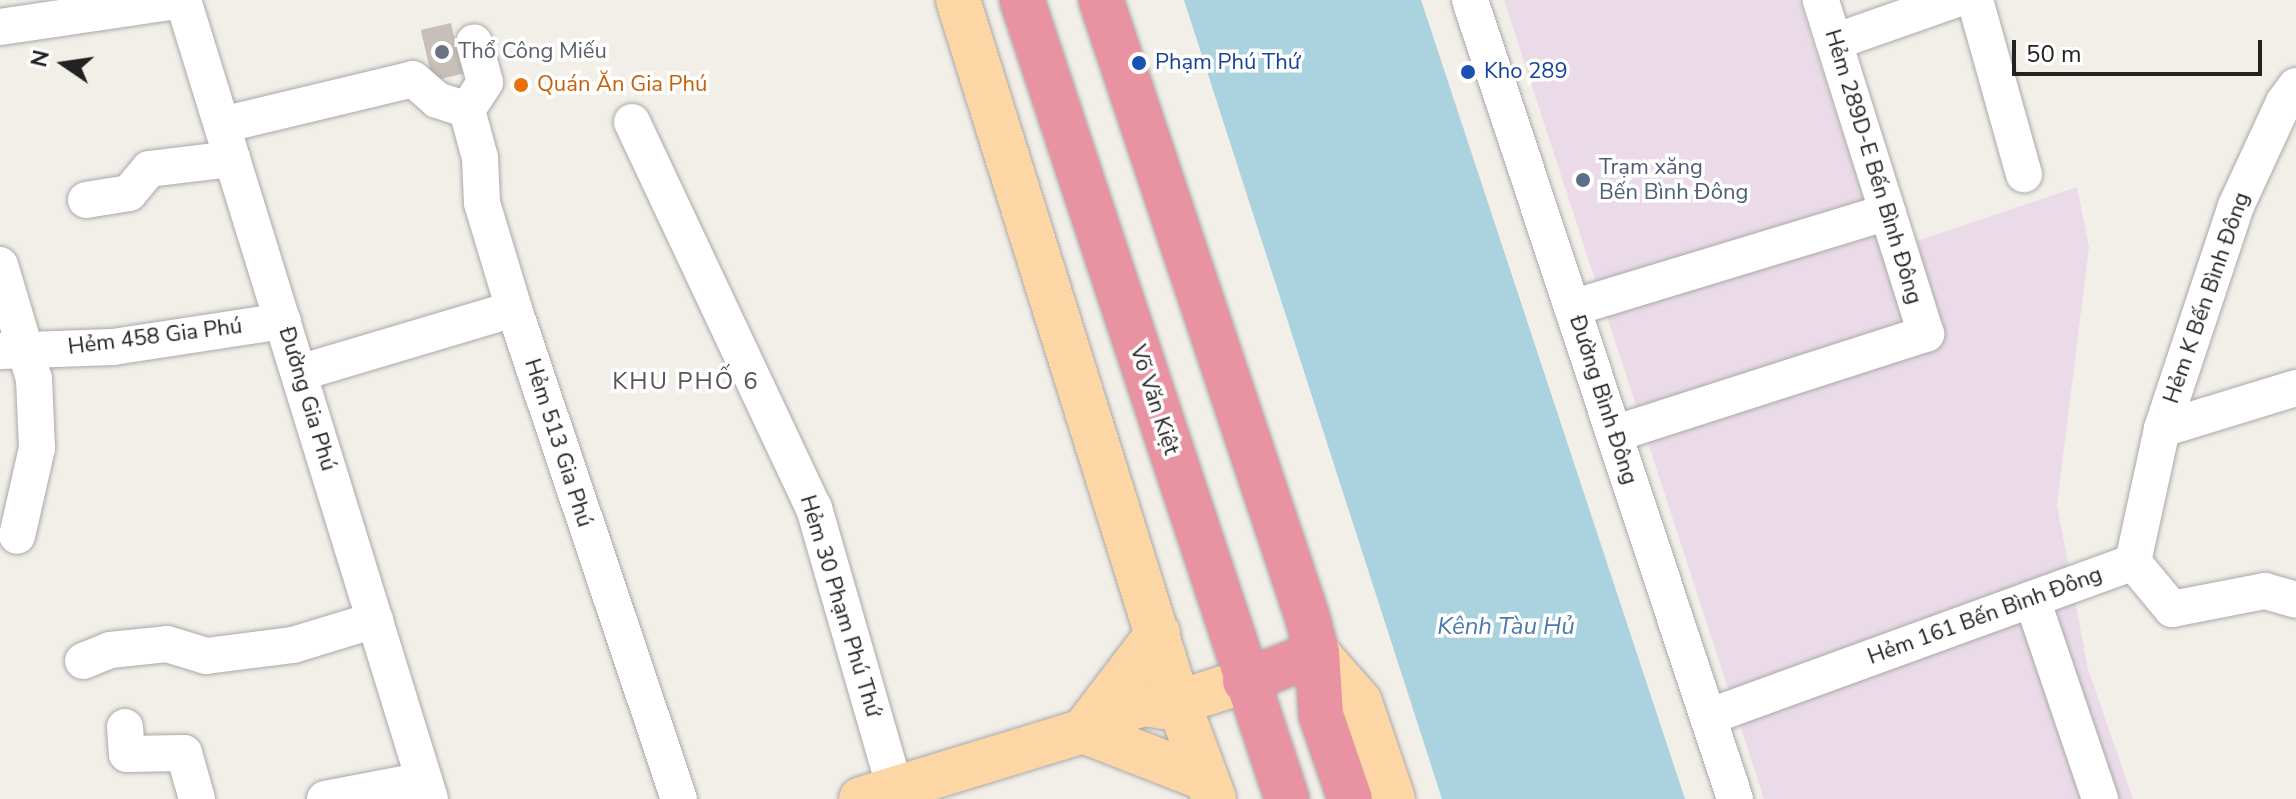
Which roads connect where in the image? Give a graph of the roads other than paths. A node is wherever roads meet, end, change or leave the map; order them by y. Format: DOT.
graph roads {
  1 [pos="183,0"];
  2 [pos="958,0"];
  3 [pos="1022,0"];
  4 [pos="1101,0"];
  5 [pos="1470,0"];
  6 [pos="1821,0"];
  7 [pos="1954,0"];
  8 [pos="1975,0"];
  9 [pos="0,27"];
  10 [pos="474,42"];
  11 [pos="1834,42"];
  12 [pos="2296,86"];
  13 [pos="467,110"];
  14 [pos="632,122"];
  15 [pos="227,142"];
  16 [pos="2024,174"];
  17 [pos="86,200"];
  18 [pos="1888,212"];
  19 [pos="0,265"];
  20 [pos="1572,308"];
  21 [pos="514,309"];
  22 [pos="283,321"];
  23 [pos="13,350"];
  24 [pos="299,373"];
  25 [pos="2296,388"];
  26 [pos="2162,429"];
  27 [pos="1614,434"];
  28 [pos="17,536"];
  29 [pos="2133,562"];
  30 [pos="2032,599"];
  31 [pos="2296,600"];
  32 [pos="375,620"];
  33 [pos="1158,633"];
  34 [pos="1317,653"];
  35 [pos="83,661"];
  36 [pos="1245,681"];
  37 [pos="1171,705"];
  38 [pos="1708,717"];
  39 [pos="125,727"];
  40 [pos="1083,731"];
  41 [pos="956,786"];
  42 [pos="427,789"];
  43 [pos="1210,789"];
  44 [pos="878,794"];
  45 [pos="197,799"];
  46 [pos="325,799"];
  47 [pos="679,799"];
  48 [pos="1287,799"];
  49 [pos="1350,799"];
  50 [pos="1393,799"];
  51 [pos="1735,799"];
  52 [pos="2100,799"];
  1 -- 9 [label="street"];
  1 -- 15 [label="street, Đường Gia Phú"];
  2 -- 33 [label="main road"];
  3 -- 36 [label="highway, Võ Văn Kiệt"];
  4 -- 34 [label="highway"];
  5 -- 20 [label="street, Đường Bình Đông"];
  6 -- 11 [label="street, Hẻm 289D-E Bến Bình Đông"];
  7 -- 11 [label="street"];
  8 -- 16 [label="street"];
  10 -- 13 [label="street"];
  11 -- 18 [label="street, Hẻm 289D-E Bến Bình Đông"];
  12 -- 26 [label="street, Hẻm K Bến Bình Đông"];
  13 -- 15 [label="street"];
  13 -- 21 [label="street, Hẻm 513 Gia Phú"];
  14 -- 44 [label="street, Hẻm 30 Phạm Phú Thứ"];
  15 -- 17 [label="street"];
  15 -- 22 [label="street, Đường Gia Phú"];
  18 -- 20 [label="street"];
  18 -- 27 [label="street, Hẻm 289D-E Bến Bình Đông"];
  19 -- 23 [label="street"];
  20 -- 27 [label="street, Đường Bình Đông"];
  21 -- 24 [label="street"];
  21 -- 47 [label="street, Hẻm 513 Gia Phú"];
  22 -- 23 [label="street, Hẻm 458 Gia Phú"];
  22 -- 24 [label="street, Đường Gia Phú"];
  23 -- 28 [label="street"];
  24 -- 32 [label="street, Đường Gia Phú"];
  25 -- 26 [label="street, Hẻm K Bến Bình Đông"];
  26 -- 29 [label="street"];
  27 -- 38 [label="street, Đường Bình Đông"];
  29 -- 30 [label="street, Hẻm 161 Bến Bình Đông"];
  29 -- 31 [label="street"];
  30 -- 38 [label="street, Hẻm 161 Bến Bình Đông"];
  30 -- 52 [label="street"];
  32 -- 35 [label="street"];
  32 -- 42 [label="street, Đường Gia Phú"];
  33 -- 37 [label="main road"];
  33 -- 40 [label="main road"];
  34 -- 36 [label="highway"];
  34 -- 49 [label="highway"];
  34 -- 50 [label="main road"];
  36 -- 37 [label="main road"];
  36 -- 48 [label="highway, Võ Văn Kiệt"];
  37 -- 40 [label="main road"];
  37 -- 43 [label="main road"];
  38 -- 51 [label="street, Đường Bình Đông"];
  39 -- 45 [label="street"];
  40 -- 41 [label="main road"];
  40 -- 43 [label="main road"];
  41 -- 44 [label="main road"];
  42 -- 46 [label="street"];
}
